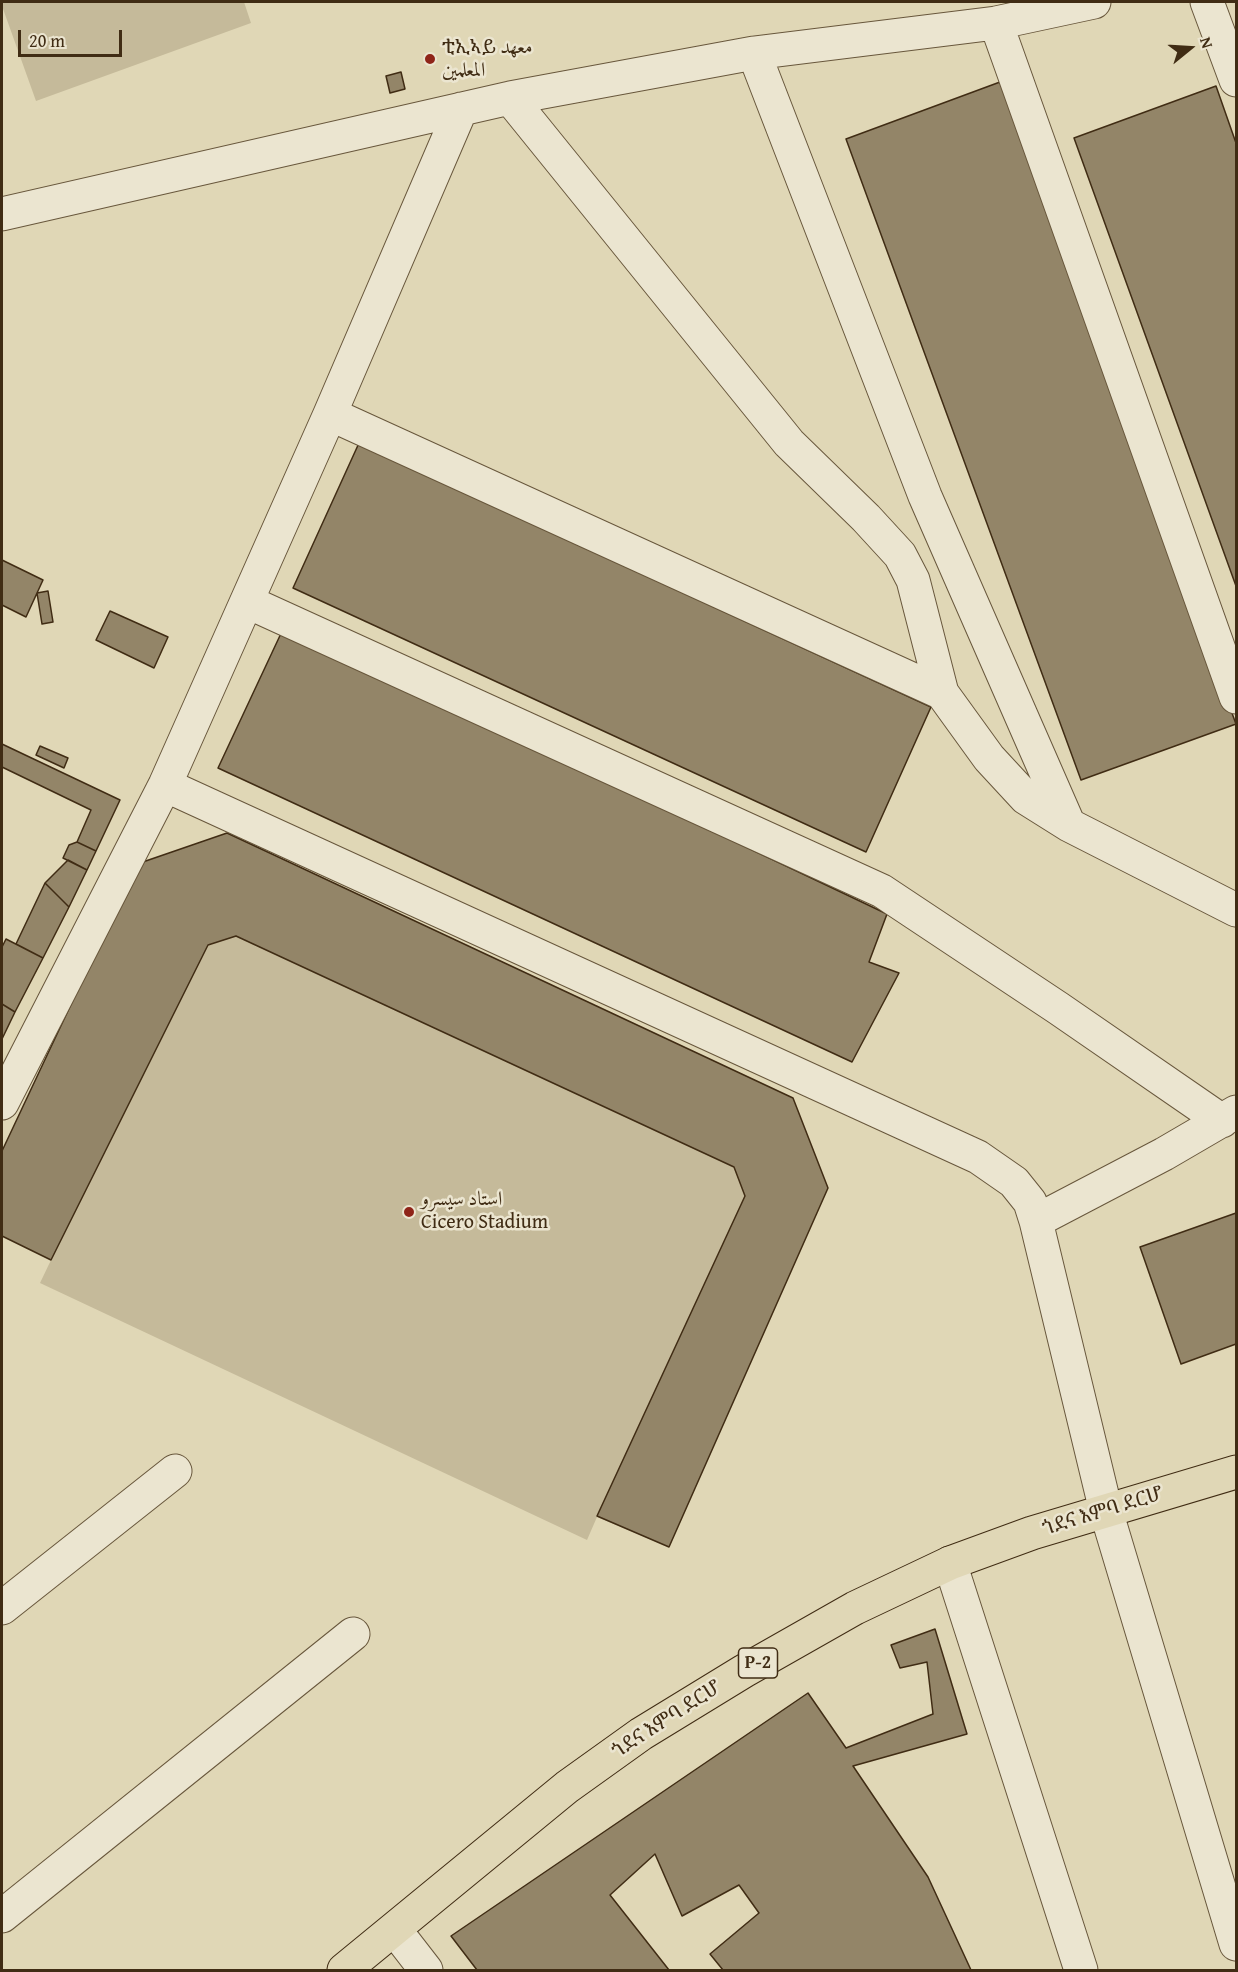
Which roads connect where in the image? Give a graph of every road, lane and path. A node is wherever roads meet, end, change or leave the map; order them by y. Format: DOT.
graph roads {
  1 [pos="1094,2"];
  2 [pos="1207,2"];
  3 [pos="996,23"];
  4 [pos="754,53"];
  5 [pos="1236,80"];
  6 [pos="510,98"];
  7 [pos="461,109"];
  8 [pos="2,214"];
  9 [pos="330,414"];
  10 [pos="248,602"];
  11 [pos="942,693"];
  12 [pos="1236,697"];
  13 [pos="165,785"];
  14 [pos="1069,825"];
  15 [pos="1236,910"];
  16 [pos="2,1103"];
  17 [pos="1229,1117"];
  18 [pos="1036,1221"];
  19 [pos="175,1471"];
  20 [pos="1236,1472"];
  21 [pos="1106,1511"];
  22 [pos="950,1563"];
  23 [pos="2,1608"];
  24 [pos="353,1634"];
  25 [pos="2,1916"];
  26 [pos="395,1930"];
  27 [pos="1236,1944"];
  28 [pos="344,1971"];
  29 [pos="426,1971"];
  30 [pos="1081,1971"];
  1 -- 3 [label="street"];
  2 -- 5 [label="street"];
  3 -- 4 [label="street"];
  3 -- 12 [label="street"];
  4 -- 6 [label="street"];
  4 -- 14 [label="street"];
  6 -- 7 [label="street"];
  6 -- 11 [label="street"];
  7 -- 8 [label="street"];
  7 -- 9 [label="street"];
  9 -- 10 [label="street"];
  9 -- 11 [label="street"];
  10 -- 13 [label="street"];
  10 -- 17 [label="street"];
  11 -- 14 [label="street"];
  13 -- 16 [label="street"];
  13 -- 18 [label="street"];
  14 -- 15 [label="street"];
  17 -- 18 [label="street"];
  18 -- 21 [label="street"];
  19 -- 23 [label="street"];
  20 -- 21 [label="highway, ጎደና እምባ ደርሆ / P-2"];
  21 -- 22 [label="highway, ጎደና እምባ ደርሆ / P-2"];
  21 -- 27 [label="street"];
  22 -- 26 [label="highway, ጎደና እምባ ደርሆ / P-2"];
  22 -- 30 [label="street"];
  24 -- 25 [label="street"];
  26 -- 28 [label="highway, ጎደና እምባ ደርሆ / P-2"];
  26 -- 29 [label="street"];
}
